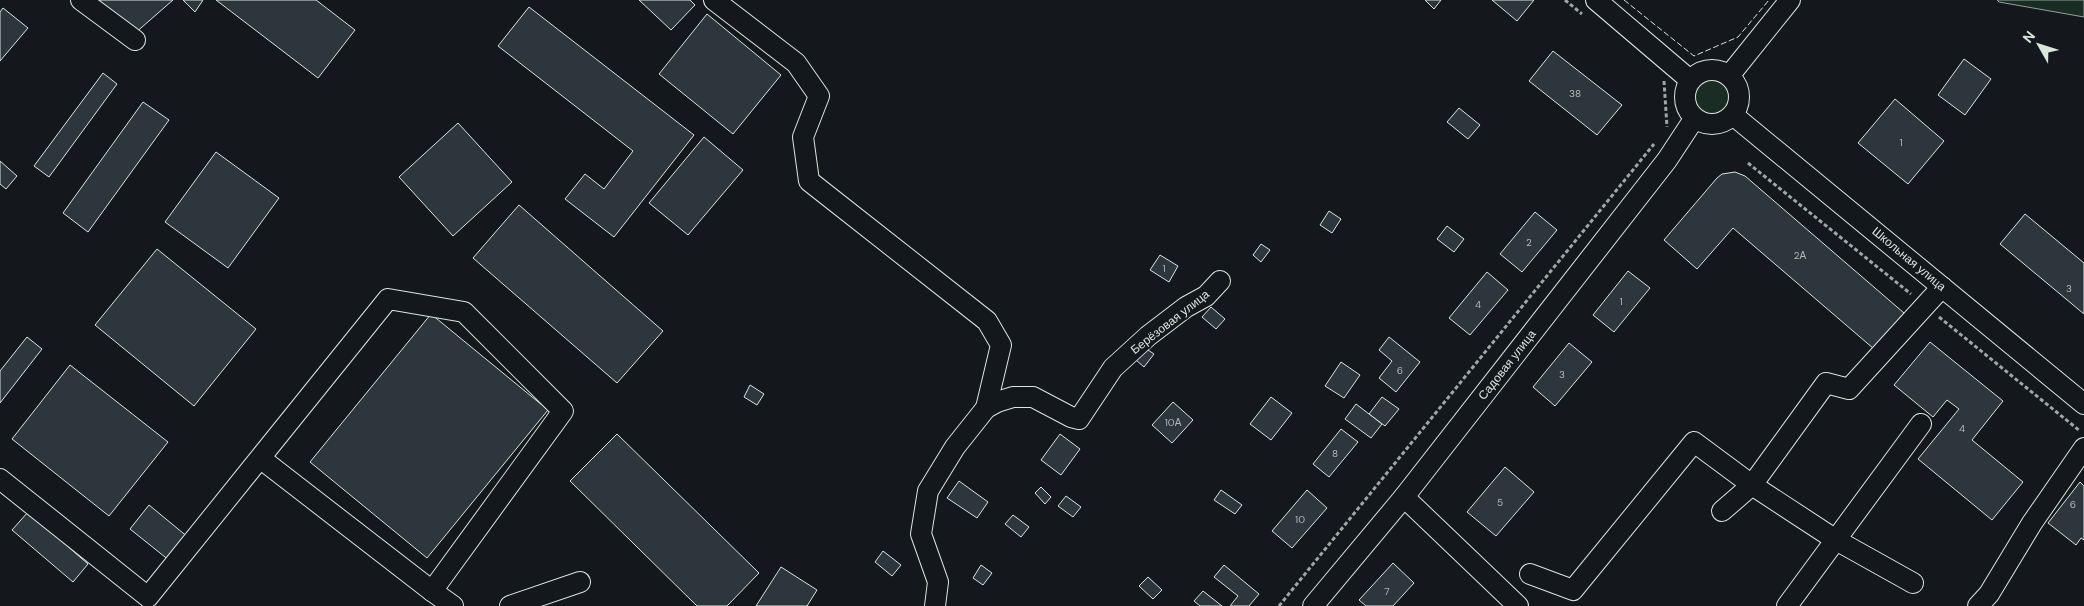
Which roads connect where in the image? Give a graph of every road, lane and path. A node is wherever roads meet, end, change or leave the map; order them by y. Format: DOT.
graph roads {
  1 [pos="81,0"];
  2 [pos="714,0"];
  3 [pos="1565,0"];
  4 [pos="1596,0"];
  5 [pos="1790,0"];
  6 [pos="1588,19"];
  7 [pos="135,40"];
  8 [pos="1657,75"];
  9 [pos="1729,76"];
  10 [pos="1690,80"];
  11 [pos="1733,115"];
  12 [pos="1694,119"];
  13 [pos="1661,135"];
  14 [pos="1655,142"];
  15 [pos="1220,281"];
  16 [pos="1942,287"];
  17 [pos="2084,404"];
  18 [pos="986,408"];
  19 [pos="1921,424"];
  20 [pos="2084,448"];
  21 [pos="260,458"];
  22 [pos="0,479"];
  23 [pos="1752,485"];
  24 [pos="1404,497"];
  25 [pos="1722,510"];
  26 [pos="1836,540"];
  27 [pos="1530,574"];
  28 [pos="580,582"];
  29 [pos="1913,583"];
  30 [pos="432,590"];
  31 [pos="453,606"];
  32 [pos="510,606"];
  33 [pos="935,606"];
  34 [pos="1279,606"];
  35 [pos="1314,606"];
  36 [pos="1518,606"];
  37 [pos="1787,606"];
  38 [pos="1978,606"];
  1 -- 7 [label="street"];
  2 -- 18 [label="street"];
  3 -- 6 [label="path"];
  4 -- 10 [label="street"];
  5 -- 9 [label="street"];
  8 -- 13 [label="path"];
  9 -- 10 [label="street"];
  9 -- 11 [label="street"];
  10 -- 12 [label="street"];
  11 -- 12 [label="street"];
  11 -- 16 [label="street, Школьная улица"];
  12 -- 24 [label="street, Садовая улица"];
  14 -- 34 [label="path"];
  15 -- 18 [label="street, Берёзовая улица"];
  16 -- 17 [label="street, Школьная улица"];
  16 -- 23 [label="street"];
  18 -- 33 [label="street, Берёзовая улица"];
  19 -- 26 [label="street"];
  20 -- 38 [label="street"];
  21 -- 22 [label="street"];
  21 -- 30 [label="street"];
  21 -- 30 [label="street"];
  23 -- 25 [label="street"];
  23 -- 26 [label="street"];
  23 -- 27 [label="street"];
  24 -- 35 [label="street, Садовая улица"];
  24 -- 36 [label="street"];
  26 -- 29 [label="street"];
  26 -- 37 [label="street"];
  28 -- 32 [label="street"];
  30 -- 31 [label="street"];
}
